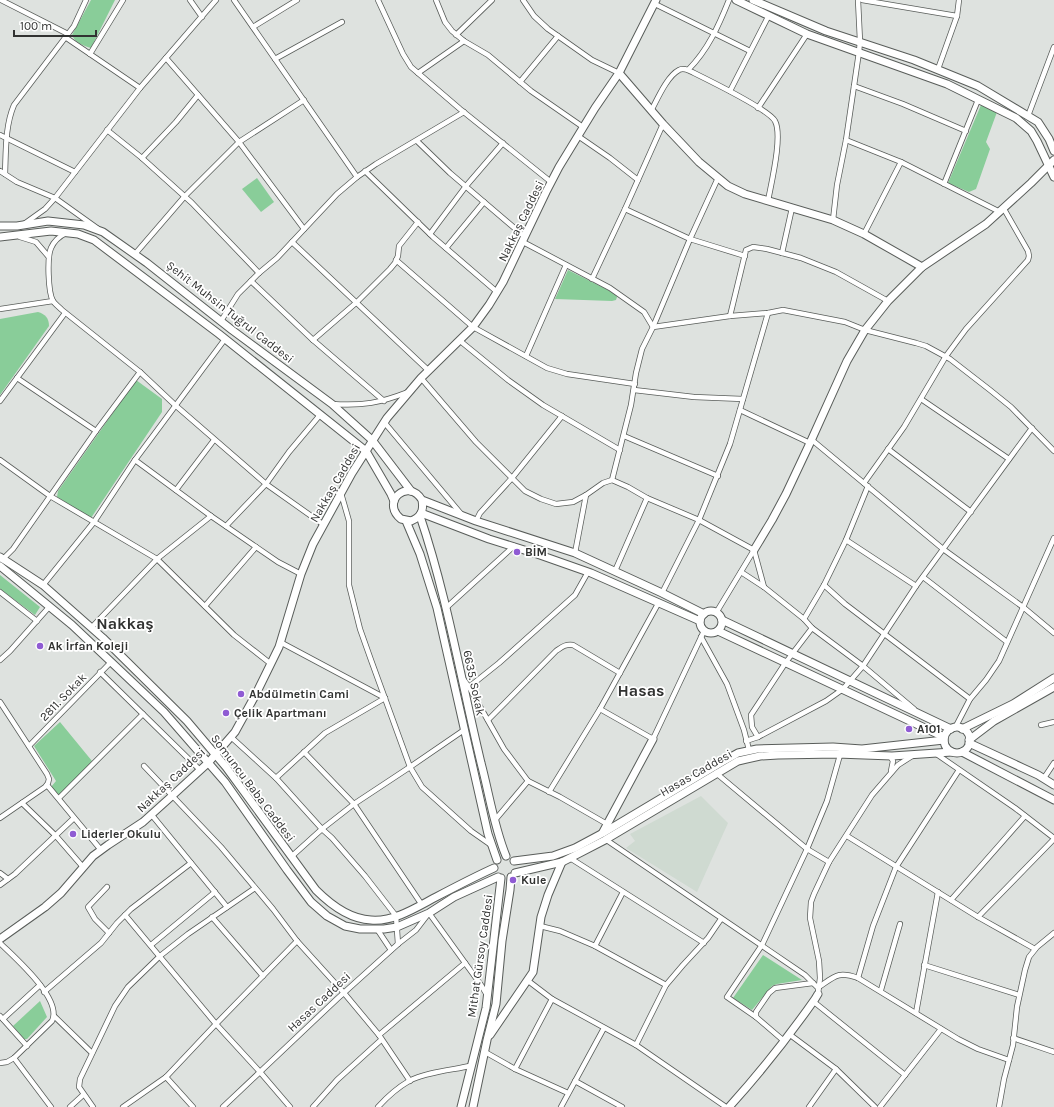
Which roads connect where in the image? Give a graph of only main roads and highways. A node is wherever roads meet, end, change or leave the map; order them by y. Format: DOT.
graph roads {
  1 [pos="736,0"];
  2 [pos="753,0"];
  3 [pos="656,2"];
  4 [pos="619,73"];
  5 [pos="1054,151"];
  6 [pos="1052,163"];
  7 [pos="1054,177"];
  8 [pos="0,226"];
  9 [pos="0,237"];
  10 [pos="922,267"];
  11 [pos="372,440"];
  12 [pos="366,451"];
  13 [pos="410,491"];
  14 [pos="422,500"];
  15 [pos="394,501"];
  16 [pos="421,514"];
  17 [pos="406,521"];
  18 [pos="754,550"];
  19 [pos="1,561"];
  20 [pos="704,614"];
  21 [pos="722,620"];
  22 [pos="700,621"];
  23 [pos="718,631"];
  24 [pos="1054,678"];
  25 [pos="1054,687"];
  26 [pos="956,729"];
  27 [pos="944,738"];
  28 [pos="653,739"];
  29 [pos="969,742"];
  30 [pos="952,752"];
  31 [pos="962,752"];
  32 [pos="216,754"];
  33 [pos="208,763"];
  34 [pos="1054,785"];
  35 [pos="1054,800"];
  36 [pos="604,837"];
  37 [pos="506,856"];
  38 [pos="497,860"];
  39 [pos="514,861"];
  40 [pos="562,862"];
  41 [pos="494,868"];
  42 [pos="513,875"];
  43 [pos="500,877"];
  44 [pos="0,939"];
  45 [pos="818,990"];
  46 [pos="487,1040"];
  47 [pos="461,1107"];
  48 [pos="473,1107"];
  49 [pos="730,1107"];
  1 -- 6 [label="main road"];
  2 -- 5 [label="main road"];
  3 -- 4 [label="main road, Nakkaş Caddesi"];
  4 -- 10 [label="main road"];
  4 -- 11 [label="main road, Nakkaş Caddesi"];
  6 -- 7 [label="main road"];
  6 -- 10 [label="main road"];
  8 -- 11 [label="main road, Şehit Muhsin Tuğrul Caddesi"];
  9 -- 12 [label="main road, Şehit Muhsin Tuğrul Caddesi"];
  10 -- 18 [label="main road"];
  11 -- 12 [label="main road, Nakkaş Caddesi"];
  11 -- 13 [label="main road, Şehit Muhsin Tuğrul Caddesi"];
  12 -- 15 [label="main road, Şehit Muhsin Tuğrul Caddesi"];
  12 -- 32 [label="main road, Nakkaş Caddesi"];
  13 -- 14 [label="main road"];
  13 -- 15 [label="main road"];
  14 -- 16 [label="main road"];
  14 -- 20 [label="main road"];
  15 -- 17 [label="main road"];
  16 -- 17 [label="main road"];
  16 -- 22 [label="main road"];
  16 -- 37 [label="main road, 6635. Sokak"];
  17 -- 38 [label="main road, 6635. Sokak"];
  19 -- 32 [label="main road, Somuncu Baba Caddesi"];
  19 -- 33 [label="main road, Somuncu Baba Caddesi"];
  20 -- 21 [label="main road"];
  20 -- 22 [label="main road"];
  21 -- 23 [label="main road"];
  21 -- 26 [label="main road"];
  22 -- 23 [label="main road"];
  23 -- 27 [label="main road"];
  24 -- 26 [label="main road"];
  25 -- 29 [label="main road"];
  26 -- 27 [label="main road"];
  26 -- 29 [label="main road"];
  27 -- 30 [label="main road"];
  27 -- 36 [label="main road, Hasas Caddesi"];
  28 -- 36 [label="main road"];
  29 -- 31 [label="main road"];
  29 -- 34 [label="main road"];
  30 -- 31 [label="main road"];
  30 -- 36 [label="main road, Hasas Caddesi"];
  31 -- 35 [label="main road"];
  32 -- 33 [label="main road, Nakkaş Caddesi"];
  32 -- 41 [label="main road, Somuncu Baba Caddesi"];
  33 -- 43 [label="main road, Somuncu Baba Caddesi"];
  33 -- 44 [label="main road, Nakkaş Caddesi"];
  36 -- 39 [label="main road, Hasas Caddesi"];
  36 -- 40 [label="main road, Hasas Caddesi"];
  37 -- 38 [label="main road"];
  37 -- 39 [label="main road"];
  38 -- 41 [label="main road"];
  39 -- 42 [label="main road"];
  40 -- 42 [label="main road, Hasas Caddesi"];
  40 -- 46 [label="main road, Mithat Gürsoy Caddesi"];
  41 -- 43 [label="main road"];
  42 -- 43 [label="main road"];
  42 -- 46 [label="main road, Mithat Gürsoy Caddesi"];
  43 -- 47 [label="main road, Mithat Gürsoy Caddesi"];
  45 -- 49 [label="main road"];
  46 -- 48 [label="main road, Mithat Gürsoy Caddesi"];
}
